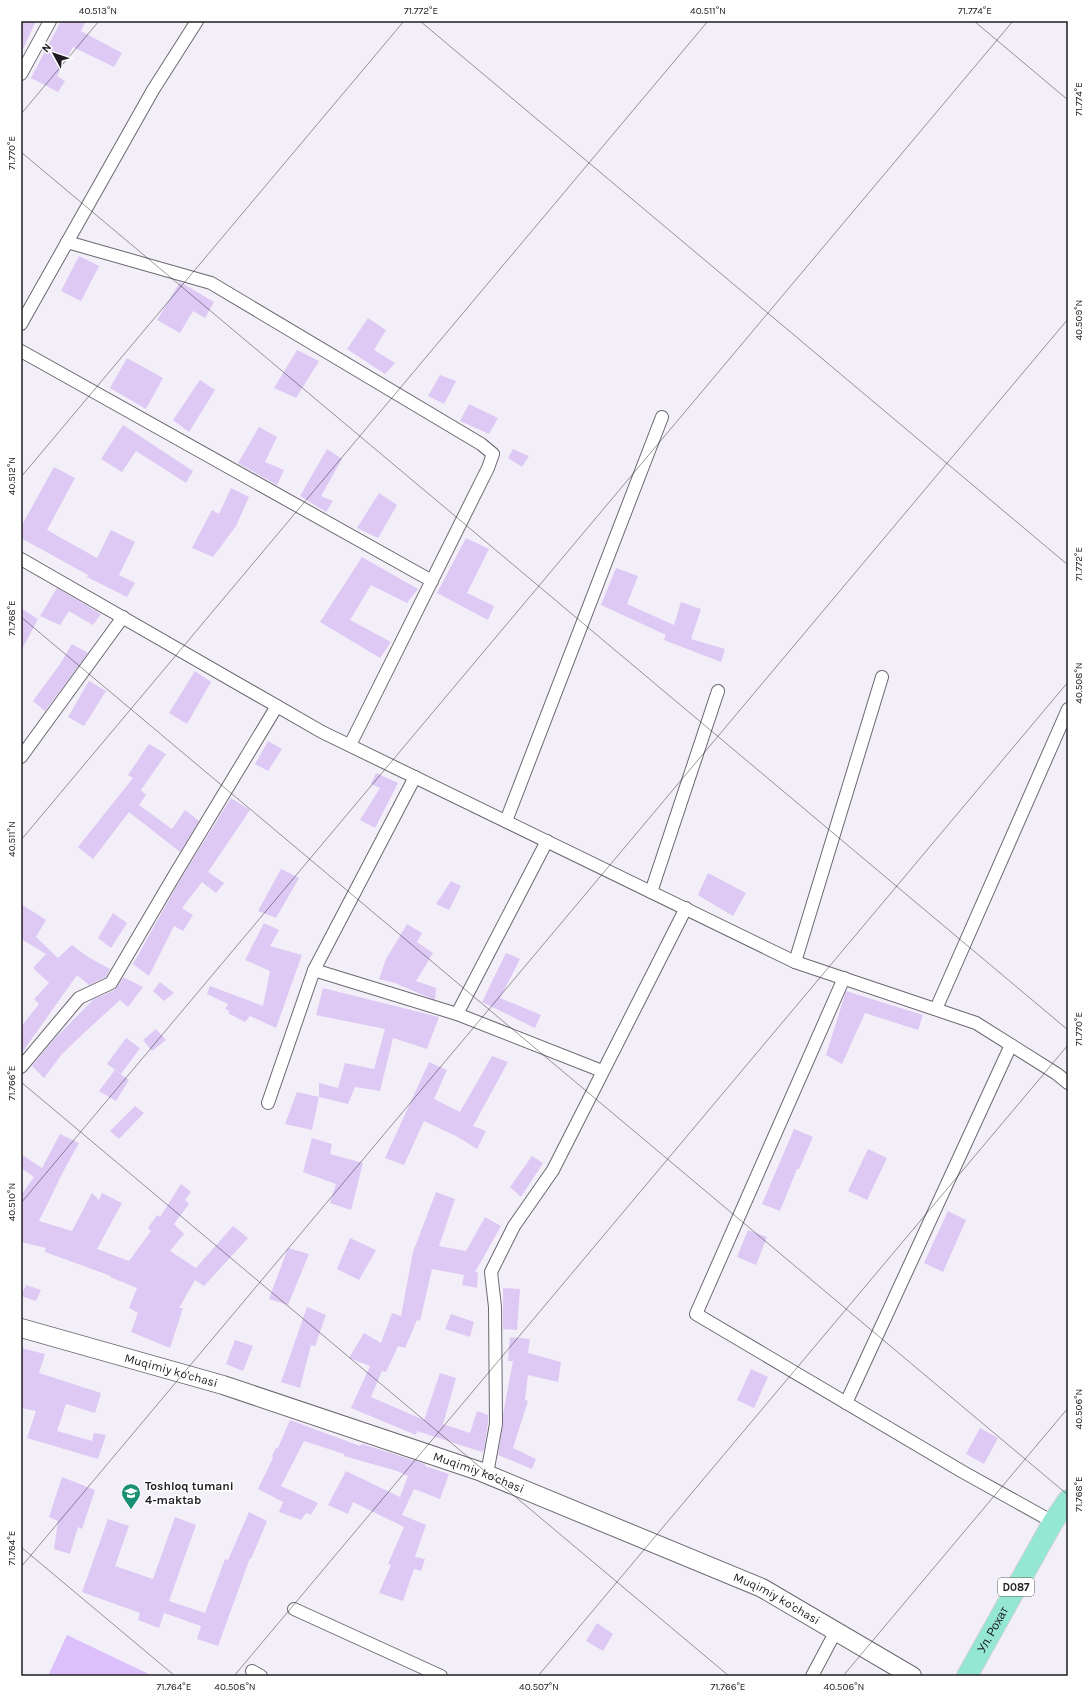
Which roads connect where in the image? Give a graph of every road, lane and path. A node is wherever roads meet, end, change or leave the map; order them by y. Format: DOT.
graph roads {
  1 [pos="50,21"];
  2 [pos="197,21"];
  3 [pos="21,74"];
  4 [pos="67,242"];
  5 [pos="21,324"];
  6 [pos="21,351"];
  7 [pos="662,417"];
  8 [pos="21,559"];
  9 [pos="432,581"];
  10 [pos="123,618"];
  11 [pos="882,677"];
  12 [pos="718,692"];
  13 [pos="277,706"];
  14 [pos="1068,709"];
  15 [pos="350,745"];
  16 [pos="21,757"];
  17 [pos="415,777"];
  18 [pos="506,821"];
  19 [pos="547,841"];
  20 [pos="651,892"];
  21 [pos="686,908"];
  22 [pos="795,962"];
  23 [pos="314,970"];
  24 [pos="844,978"];
  25 [pos="936,1009"];
  26 [pos="457,1014"];
  27 [pos="1011,1045"];
  28 [pos="21,1067"];
  29 [pos="602,1071"];
  30 [pos="1068,1083"];
  31 [pos="268,1104"];
  32 [pos="21,1328"];
  33 [pos="846,1403"];
  34 [pos="487,1474"];
  35 [pos="1068,1500"];
  36 [pos="1053,1522"];
  37 [pos="294,1609"];
  38 [pos="836,1631"];
  39 [pos="441,1676"];
  40 [pos="812,1676"];
  41 [pos="912,1676"];
  42 [pos="967,1676"];
  1 -- 3 [label="street"];
  2 -- 4 [label="street"];
  4 -- 5 [label="street"];
  4 -- 9 [label="street"];
  6 -- 9 [label="street"];
  7 -- 18 [label="street"];
  8 -- 10 [label="street"];
  9 -- 15 [label="street"];
  10 -- 13 [label="street"];
  10 -- 16 [label="street"];
  11 -- 22 [label="street"];
  12 -- 20 [label="street"];
  13 -- 15 [label="street"];
  13 -- 28 [label="street"];
  14 -- 25 [label="street"];
  15 -- 17 [label="street"];
  17 -- 18 [label="street"];
  17 -- 23 [label="street"];
  18 -- 19 [label="street"];
  19 -- 20 [label="street"];
  19 -- 26 [label="street"];
  20 -- 21 [label="street"];
  21 -- 22 [label="street"];
  21 -- 29 [label="street"];
  22 -- 24 [label="street"];
  23 -- 26 [label="street"];
  23 -- 31 [label="street"];
  24 -- 25 [label="street"];
  24 -- 33 [label="street"];
  25 -- 27 [label="street"];
  26 -- 29 [label="street"];
  27 -- 30 [label="street"];
  27 -- 33 [label="street"];
  29 -- 34 [label="street"];
  32 -- 34 [label="street, Muqimiy ko'chasi"];
  33 -- 36 [label="street"];
  34 -- 38 [label="street, Muqimiy ko'chasi"];
  35 -- 36 [label="main road, Ул. Рохат / D087"];
  36 -- 42 [label="main road, Ул. Рохат / D087"];
  37 -- 39 [label="street"];
  38 -- 40 [label="street"];
  38 -- 41 [label="street, Muqimiy ko'chasi"];
}
